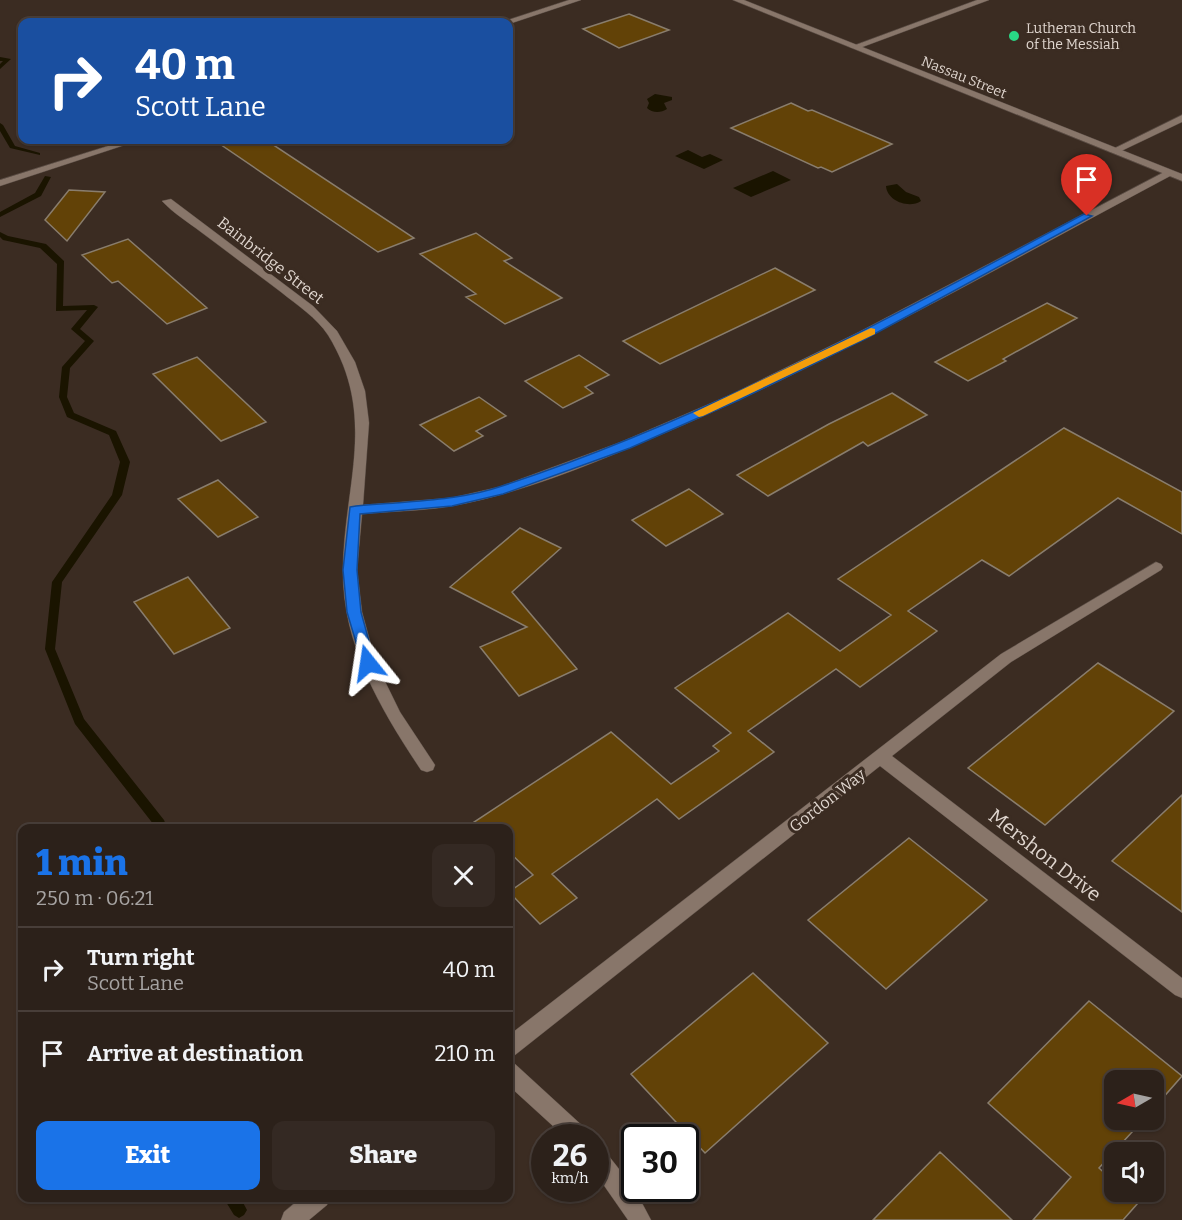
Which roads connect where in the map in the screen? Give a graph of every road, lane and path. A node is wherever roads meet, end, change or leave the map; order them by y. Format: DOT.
graph roads {
  1 [pos="577,0"];
  2 [pos="737,0"];
  3 [pos="985,0"];
  4 [pos="513,20"];
  5 [pos="854,47"];
  6 [pos="1182,118"];
  7 [pos="122,144"];
  8 [pos="1114,151"];
  9 [pos="1168,173"];
  10 [pos="1182,178"];
  11 [pos="0,183"];
  12 [pos="167,201"];
  13 [pos="354,510"];
  14 [pos="1156,567"];
  15 [pos="881,757"];
  16 [pos="428,765"];
  17 [pos="1182,989"];
  18 [pos="513,1044"];
  19 [pos="513,1076"];
  20 [pos="566,1124"];
  21 [pos="609,1174"];
  22 [pos="313,1202"];
  23 [pos="292,1220"];
  24 [pos="640,1220"];
  1 -- 4 [label="street"];
  2 -- 5 [label="street, Nassau Street"];
  3 -- 5 [label="street"];
  5 -- 8 [label="street, Nassau Street"];
  6 -- 8 [label="street"];
  7 -- 11 [label="street"];
  8 -- 9 [label="street, Nassau Street"];
  9 -- 10 [label="street, Nassau Street"];
  9 -- 13 [label="street"];
  12 -- 13 [label="street, Bainbridge Street"];
  13 -- 16 [label="street, Bainbridge Street"];
  14 -- 15 [label="street, Gordon Way"];
  15 -- 17 [label="street, Mershon Drive"];
  15 -- 18 [label="street, Gordon Way"];
  19 -- 20 [label="street"];
  21 -- 24 [label="street"];
  22 -- 23 [label="street"];
}
